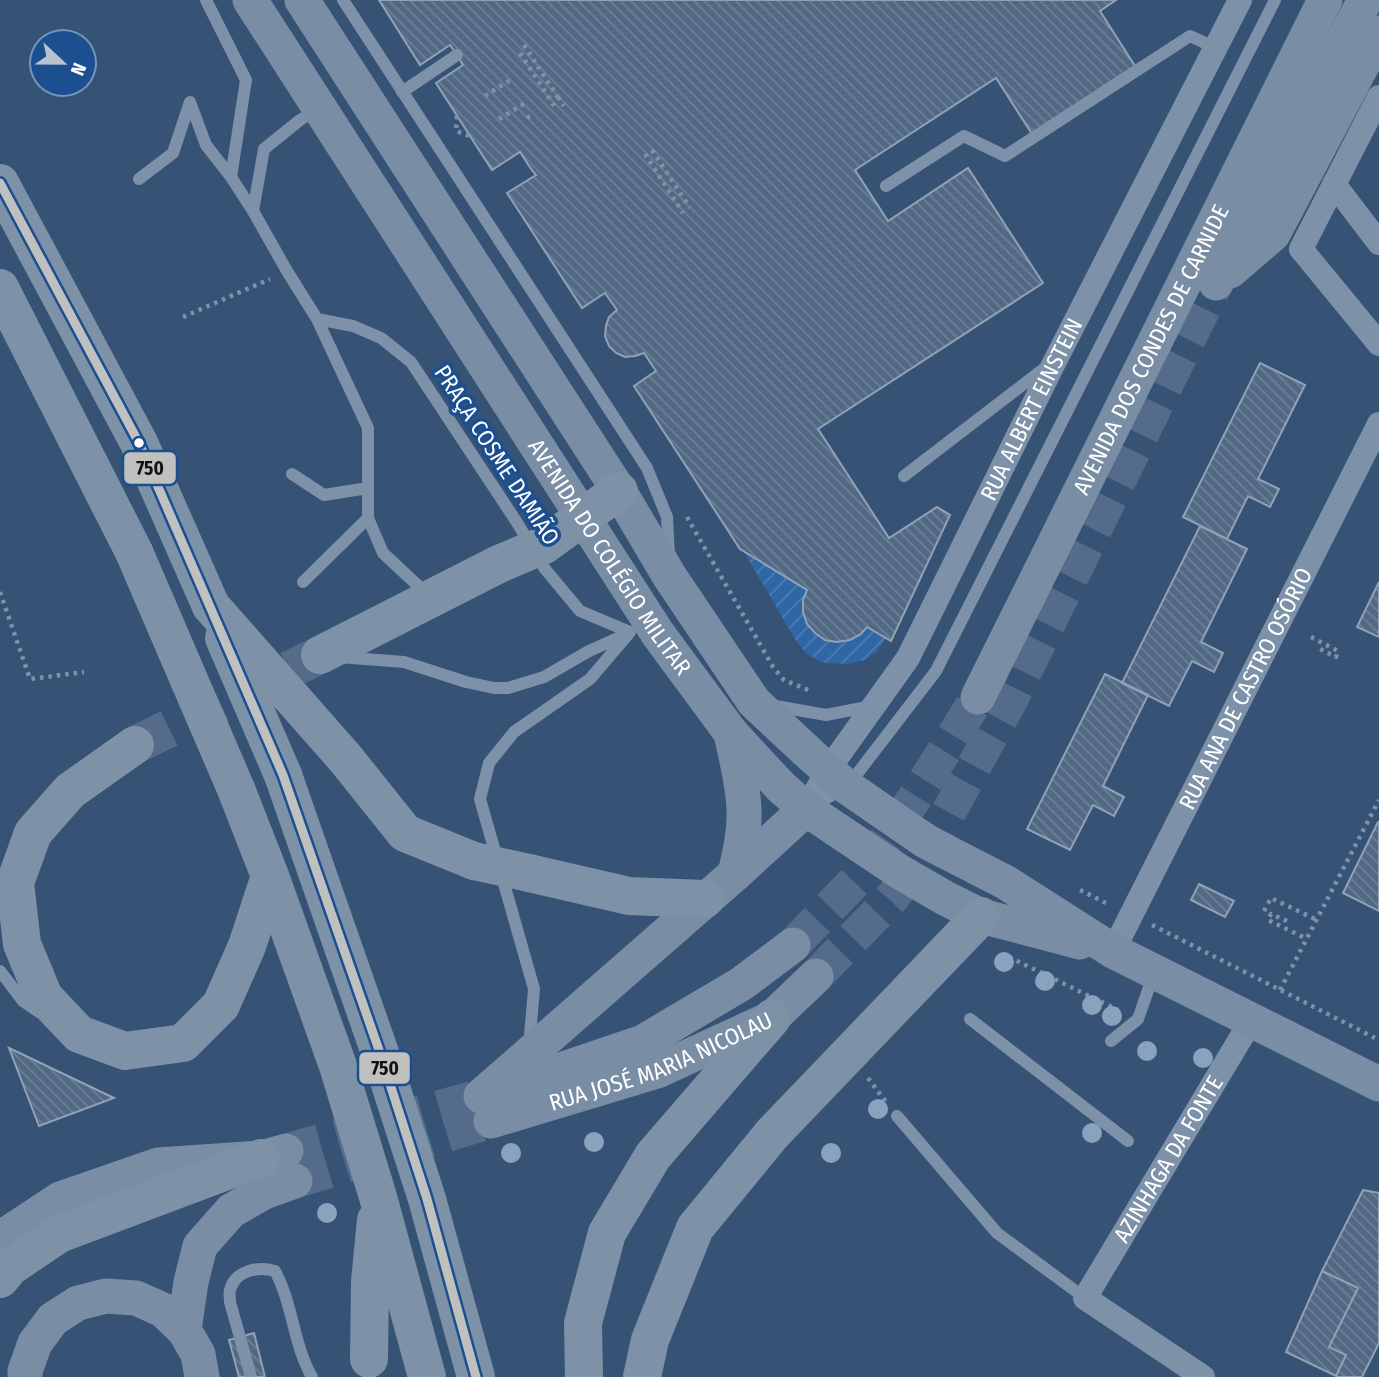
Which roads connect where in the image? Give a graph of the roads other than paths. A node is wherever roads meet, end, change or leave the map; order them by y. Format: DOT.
graph roads {
  1 [pos="206,0"];
  2 [pos="250,0"];
  3 [pos="302,0"];
  4 [pos="342,0"];
  5 [pos="1240,0"];
  6 [pos="1275,0"];
  7 [pos="1325,0"];
  8 [pos="1365,0"];
  9 [pos="1379,35"];
  10 [pos="1216,48"];
  11 [pos="457,55"];
  12 [pos="402,92"];
  13 [pos="1379,97"];
  14 [pos="320,108"];
  15 [pos="231,177"];
  16 [pos="139,179"];
  17 [pos="0,183"];
  18 [pos="1334,184"];
  19 [pos="886,186"];
  20 [pos="253,211"];
  21 [pos="1379,243"];
  22 [pos="0,288"];
  23 [pos="317,319"];
  24 [pos="1379,344"];
  25 [pos="1055,360"];
  26 [pos="1379,424"];
  27 [pos="292,474"];
  28 [pos="904,476"];
  29 [pos="368,488"];
  30 [pos="619,491"];
  31 [pos="583,517"];
  32 [pos="368,518"];
  33 [pos="670,577"];
  34 [pos="303,582"];
  35 [pos="431,598"];
  36 [pos="211,606"];
  37 [pos="630,632"];
  38 [pos="320,655"];
  39 [pos="978,697"];
  40 [pos="754,702"];
  41 [pos="873,706"];
  42 [pos="731,733"];
  43 [pos="135,746"];
  44 [pos="837,779"];
  45 [pos="806,809"];
  46 [pos="735,874"];
  47 [pos="270,876"];
  48 [pos="705,900"];
  49 [pos="981,916"];
  50 [pos="793,945"];
  51 [pos="1113,951"];
  52 [pos="0,971"];
  53 [pos="1155,972"];
  54 [pos="816,976"];
  55 [pos="772,1018"];
  56 [pos="970,1019"];
  57 [pos="1251,1021"];
  58 [pos="79,1034"];
  59 [pos="1111,1041"];
  60 [pos="528,1057"];
  61 [pos="1379,1084"];
  62 [pos="486,1109"];
  63 [pos="897,1116"];
  64 [pos="1128,1141"];
  65 [pos="281,1163"];
  66 [pos="378,1197"];
  67 [pos="0,1240"];
  68 [pos="0,1279"];
  69 [pos="1084,1298"];
  70 [pos="184,1330"];
  71 [pos="369,1364"];
  72 [pos="19,1375"];
  73 [pos="202,1377"];
  74 [pos="251,1377"];
  75 [pos="312,1377"];
  76 [pos="427,1377"];
  77 [pos="475,1377"];
  78 [pos="584,1377"];
  79 [pos="642,1377"];
  80 [pos="1203,1377"];
  1 -- 15 [label="lane"];
  2 -- 14 [label="main road, AVENIDA DO COLÉGIO MILITAR"];
  3 -- 30 [label="main road, AVENIDA DO COLÉGIO MILITAR"];
  4 -- 12 [label="lane"];
  5 -- 10 [label="street, RUA ALBERT EINSTEIN"];
  6 -- 44 [label="lane"];
  7 -- 39 [label="main road, AVENIDA DOS CONDES DE CARNIDE"];
  8 -- 9 [label="main road, AVENIDA DOS CONDES DE CARNIDE"];
  10 -- 19 [label="lane"];
  10 -- 25 [label="street, RUA ALBERT EINSTEIN"];
  11 -- 12 [label="lane"];
  12 -- 33 [label="lane"];
  13 -- 18 [label="street"];
  14 -- 20 [label="lane"];
  14 -- 31 [label="main road, AVENIDA DO COLÉGIO MILITAR"];
  15 -- 16 [label="lane"];
  15 -- 20 [label="lane"];
  17 -- 36 [label="highway"];
  18 -- 21 [label="street"];
  18 -- 24 [label="street"];
  20 -- 23 [label="lane"];
  22 -- 47 [label="highway, bridge"];
  23 -- 29 [label="lane"];
  23 -- 37 [label="lane, PRAÇA COSME DAMIÃO"];
  25 -- 28 [label="lane"];
  25 -- 41 [label="street, RUA ALBERT EINSTEIN"];
  26 -- 51 [label="street, RUA ANA DE CASTRO OSÓRIO"];
  27 -- 29 [label="lane"];
  29 -- 32 [label="lane"];
  30 -- 31 [label="highway"];
  30 -- 33 [label="main road, AVENIDA DO COLÉGIO MILITAR"];
  31 -- 35 [label="highway, bridge"];
  31 -- 42 [label="main road, AVENIDA DO COLÉGIO MILITAR"];
  32 -- 34 [label="lane"];
  32 -- 35 [label="lane"];
  33 -- 40 [label="main road, AVENIDA DO COLÉGIO MILITAR"];
  35 -- 38 [label="highway"];
  36 -- 48 [label="highway, bridge"];
  36 -- 77 [label="highway, bridge"];
  37 -- 38 [label="lane"];
  37 -- 60 [label="lane"];
  40 -- 41 [label="lane"];
  40 -- 44 [label="main road, AVENIDA DO COLÉGIO MILITAR"];
  41 -- 44 [label="street, RUA ALBERT EINSTEIN"];
  42 -- 45 [label="main road, AVENIDA DO COLÉGIO MILITAR"];
  42 -- 46 [label="main road"];
  43 -- 58 [label="highway"];
  44 -- 45 [label="street, RUA ALBERT EINSTEIN"];
  44 -- 51 [label="main road, AVENIDA DO COLÉGIO MILITAR"];
  45 -- 46 [label="main road"];
  45 -- 49 [label="main road, AVENIDA DO COLÉGIO MILITAR"];
  46 -- 48 [label="main road"];
  47 -- 58 [label="highway"];
  47 -- 66 [label="highway"];
  48 -- 60 [label="main road"];
  49 -- 51 [label="main road, AVENIDA DO COLÉGIO MILITAR"];
  49 -- 79 [label="highway"];
  50 -- 62 [label="main road"];
  51 -- 53 [label="main road, AVENIDA DO COLÉGIO MILITAR"];
  52 -- 58 [label="lane"];
  53 -- 57 [label="main road, AVENIDA DO COLÉGIO MILITAR"];
  53 -- 59 [label="lane"];
  54 -- 55 [label="main road, RUA JOSÉ MARIA NICOLAU"];
  55 -- 62 [label="main road, RUA JOSÉ MARIA NICOLAU"];
  55 -- 78 [label="highway"];
  56 -- 64 [label="lane"];
  57 -- 61 [label="main road, AVENIDA DO COLÉGIO MILITAR"];
  57 -- 69 [label="street, AZINHAGA DA FONTE"];
  60 -- 62 [label="main road"];
  63 -- 69 [label="lane"];
  65 -- 67 [label="main road"];
  65 -- 68 [label="highway"];
  65 -- 70 [label="main road"];
  66 -- 71 [label="highway"];
  66 -- 76 [label="highway"];
  69 -- 80 [label="street"];
  70 -- 72 [label="main road"];
  70 -- 73 [label="main road"];
  74 -- 75 [label="lane"];
}
